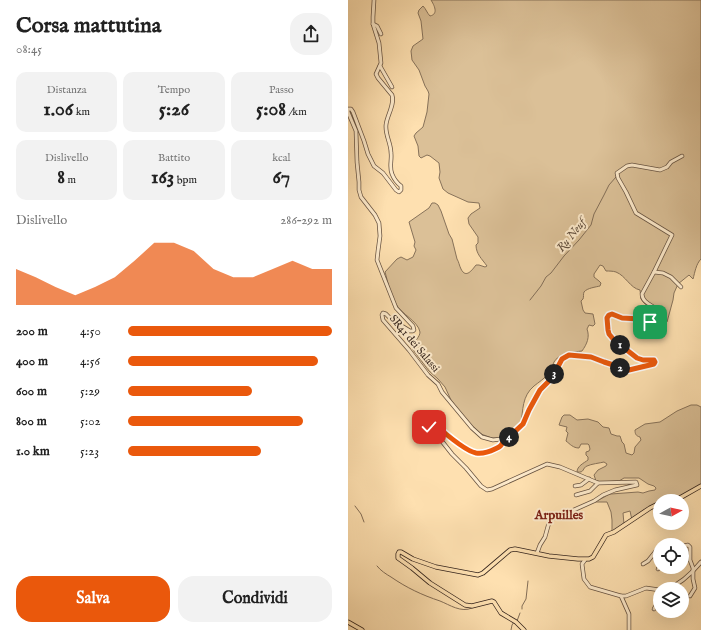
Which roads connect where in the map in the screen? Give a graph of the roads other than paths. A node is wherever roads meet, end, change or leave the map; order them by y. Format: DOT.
graph roads {
  1 [pos="374,0"];
  2 [pos="373,24"];
  3 [pos="381,34"];
  4 [pos="380,66"];
  5 [pos="392,87"];
  6 [pos="682,156"];
  7 [pos="654,272"];
  8 [pos="681,287"];
  9 [pos="503,441"];
  10 [pos="589,479"];
  11 [pos="598,483"];
  12 [pos="575,486"];
  13 [pos="701,486"];
  14 [pos="687,494"];
  15 [pos="576,495"];
  16 [pos="653,506"];
  17 [pos="689,546"];
  18 [pos="537,553"];
  19 [pos="653,555"];
  20 [pos="585,560"];
  21 [pos="701,562"];
  22 [pos="643,564"];
  23 [pos="694,571"];
  24 [pos="679,582"];
  25 [pos="653,589"];
  26 [pos="621,596"];
  27 [pos="690,596"];
  28 [pos="348,622"];
  29 [pos="362,630"];
  30 [pos="524,630"];
  31 [pos="628,630"];
  1 -- 2 [label="street, SR41 dei Salassi"];
  2 -- 3 [label="street"];
  2 -- 4 [label="street, SR41 dei Salassi"];
  4 -- 5 [label="street"];
  4 -- 9 [label="street, SR41 dei Salassi"];
  6 -- 7 [label="street"];
  7 -- 8 [label="street"];
  7 -- 9 [label="street"];
  9 -- 10 [label="street"];
  10 -- 11 [label="street"];
  10 -- 12 [label="street"];
  11 -- 15 [label="street"];
  11 -- 18 [label="street"];
  13 -- 14 [label="main road"];
  16 -- 20 [label="main road"];
  17 -- 23 [label="street"];
  18 -- 20 [label="main road"];
  18 -- 30 [label="main road"];
  19 -- 22 [label="street"];
  20 -- 26 [label="street"];
  21 -- 23 [label="street"];
  23 -- 24 [label="street"];
  23 -- 27 [label="street"];
  25 -- 26 [label="street"];
  26 -- 31 [label="street"];
  28 -- 29 [label="main road"];
}
